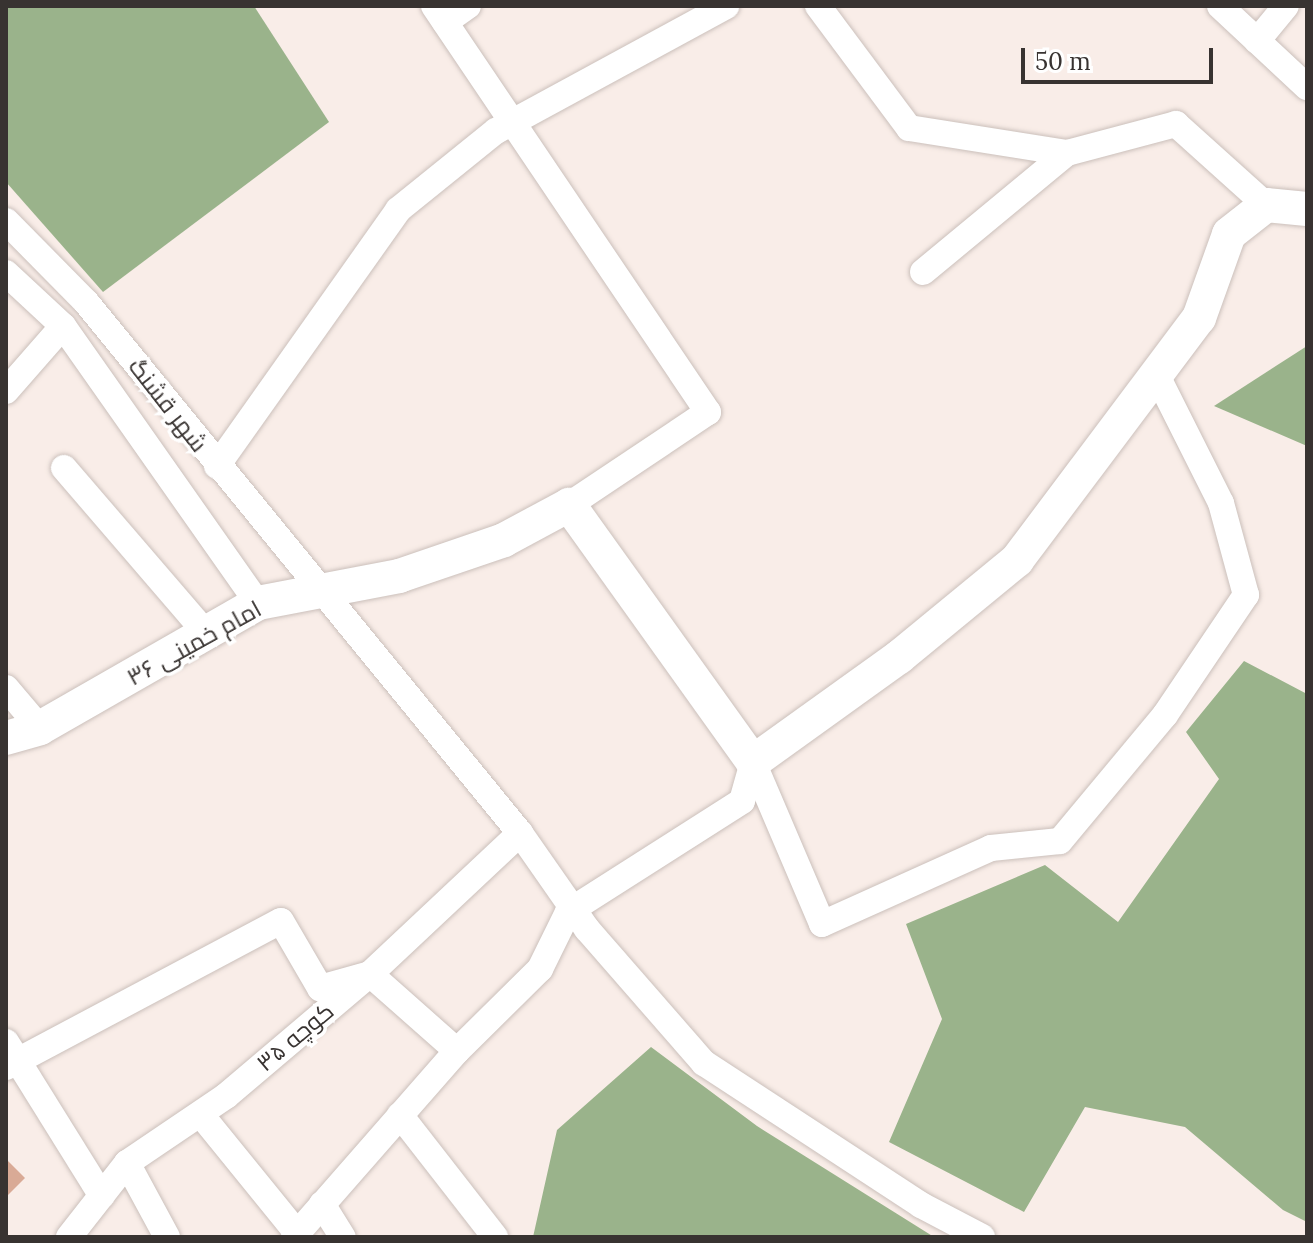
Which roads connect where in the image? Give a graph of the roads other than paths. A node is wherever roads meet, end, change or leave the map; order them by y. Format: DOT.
graph roads {
  1 [pos="468,6"];
  2 [pos="726,6"];
  3 [pos="818,6"];
  4 [pos="1220,6"];
  5 [pos="1286,6"];
  6 [pos="440,14"];
  7 [pos="1257,41"];
  8 [pos="1307,87"];
  9 [pos="512,123"];
  10 [pos="1067,153"];
  11 [pos="1266,205"];
  12 [pos="1307,209"];
  13 [pos="6,221"];
  14 [pos="923,272"];
  15 [pos="6,273"];
  16 [pos="63,326"];
  17 [pos="1157,376"];
  18 [pos="6,391"];
  19 [pos="217,466"];
  20 [pos="64,468"];
  21 [pos="569,505"];
  22 [pos="324,594"];
  23 [pos="258,603"];
  24 [pos="206,633"];
  25 [pos="6,688"];
  26 [pos="40,728"];
  27 [pos="6,738"];
  28 [pos="753,762"];
  29 [pos="520,833"];
  30 [pos="573,909"];
  31 [pos="370,974"];
  32 [pos="457,1051"];
  33 [pos="10,1057"];
  34 [pos="400,1115"];
  35 [pos="202,1116"];
  36 [pos="127,1163"];
  37 [pos="102,1196"];
  38 [pos="322,1204"];
  39 [pos="296,1235"];
  40 [pos="69,1237"];
  41 [pos="167,1237"];
  42 [pos="343,1237"];
  43 [pos="495,1237"];
  44 [pos="982,1237"];
  1 -- 6 [label="street"];
  2 -- 9 [label="street"];
  3 -- 10 [label="street"];
  4 -- 7 [label="street"];
  5 -- 7 [label="street"];
  6 -- 9 [label="street"];
  7 -- 8 [label="street"];
  9 -- 19 [label="street"];
  9 -- 21 [label="street"];
  10 -- 11 [label="street"];
  10 -- 14 [label="street"];
  11 -- 12 [label="street"];
  11 -- 17 [label="street"];
  13 -- 19 [label="street, شهر قشنگ"];
  15 -- 16 [label="street"];
  16 -- 18 [label="street"];
  16 -- 23 [label="street"];
  17 -- 28 [label="street"];
  17 -- 28 [label="street"];
  19 -- 22 [label="street, شهر قشنگ"];
  20 -- 24 [label="street"];
  21 -- 22 [label="street, ۳۶ امام خمینی"];
  21 -- 28 [label="street"];
  22 -- 23 [label="street, ۳۶ امام خمینی"];
  22 -- 29 [label="street, شهر قشنگ"];
  23 -- 24 [label="street, ۳۶ امام خمینی"];
  24 -- 26 [label="street, ۳۶ امام خمینی"];
  25 -- 26 [label="street"];
  26 -- 27 [label="street, ۳۶ امام خمینی"];
  28 -- 30 [label="street"];
  29 -- 30 [label="street, شهر قشنگ"];
  29 -- 31 [label="street, کوچه ۳۵"];
  30 -- 32 [label="street"];
  30 -- 44 [label="street, شهر قشنگ"];
  31 -- 32 [label="street"];
  31 -- 33 [label="street"];
  31 -- 35 [label="street, کوچه ۳۵"];
  32 -- 34 [label="street"];
  33 -- 37 [label="street"];
  34 -- 38 [label="street"];
  34 -- 43 [label="street"];
  35 -- 36 [label="street, کوچه ۳۵"];
  35 -- 39 [label="street"];
  36 -- 37 [label="street, کوچه ۳۵"];
  36 -- 41 [label="street"];
  37 -- 40 [label="street, کوچه ۳۵"];
  38 -- 39 [label="street"];
  38 -- 42 [label="street"];
}
